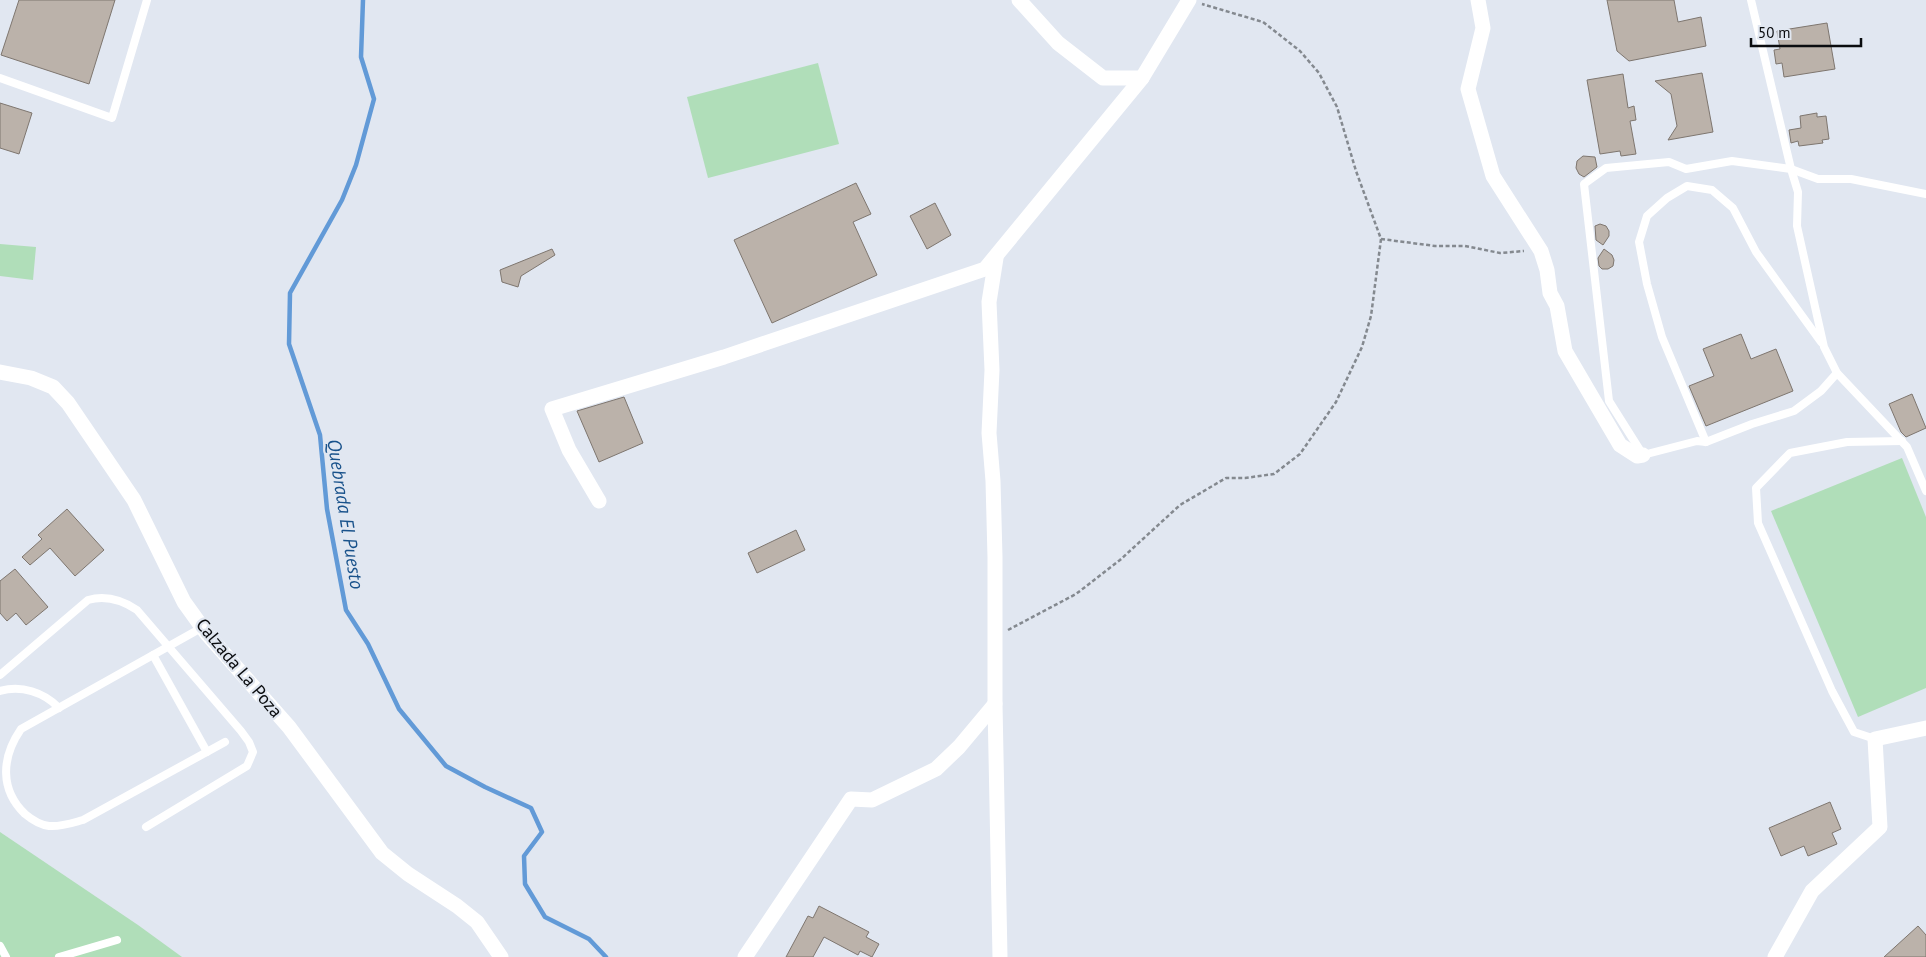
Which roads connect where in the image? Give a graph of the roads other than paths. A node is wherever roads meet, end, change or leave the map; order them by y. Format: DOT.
graph roads {
  1 [pos="148,0"];
  2 [pos="1018,0"];
  3 [pos="1478,0"];
  4 [pos="1751,0"];
  5 [pos="1194,1"];
  6 [pos="0,78"];
  7 [pos="1142,78"];
  8 [pos="1686,169"];
  9 [pos="1791,169"];
  10 [pos="1687,186"];
  11 [pos="1926,194"];
  12 [pos="996,256"];
  13 [pos="1824,347"];
  14 [pos="0,372"];
  15 [pos="1837,373"];
  16 [pos="1902,441"];
  17 [pos="1706,442"];
  18 [pos="1643,455"];
  19 [pos="1926,491"];
  20 [pos="599,501"];
  21 [pos="203,627"];
  22 [pos="167,647"];
  23 [pos="153,655"];
  24 [pos="0,675"];
  25 [pos="0,692"];
  26 [pos="996,704"];
  27 [pos="59,708"];
  28 [pos="1926,728"];
  29 [pos="1875,739"];
  30 [pos="225,742"];
  31 [pos="207,752"];
  32 [pos="146,827"];
  33 [pos="117,940"];
  34 [pos="0,946"];
  35 [pos="6,957"];
  36 [pos="59,957"];
  37 [pos="501,957"];
  38 [pos="745,957"];
  39 [pos="1000,957"];
  40 [pos="1775,957"];
  1 -- 6 [label="lane"];
  2 -- 7 [label="street"];
  3 -- 18 [label="street"];
  4 -- 9 [label="lane"];
  5 -- 7 [label="street"];
  7 -- 12 [label="street"];
  8 -- 9 [label="lane"];
  8 -- 10 [label="lane"];
  8 -- 18 [label="lane"];
  9 -- 11 [label="lane"];
  9 -- 13 [label="lane"];
  10 -- 13 [label="lane"];
  10 -- 17 [label="lane"];
  12 -- 20 [label="street"];
  12 -- 26 [label="street"];
  13 -- 15 [label="lane"];
  14 -- 21 [label="street, Calzada La Poza"];
  15 -- 16 [label="lane"];
  15 -- 17 [label="lane"];
  16 -- 19 [label="lane"];
  16 -- 29 [label="lane"];
  17 -- 18 [label="lane"];
  21 -- 22 [label="lane"];
  21 -- 37 [label="street, Calzada La Poza"];
  22 -- 23 [label="lane"];
  22 -- 24 [label="lane"];
  22 -- 32 [label="lane"];
  23 -- 27 [label="lane"];
  23 -- 31 [label="lane"];
  25 -- 27 [label="lane"];
  26 -- 38 [label="street"];
  26 -- 39 [label="street"];
  27 -- 31 [label="lane"];
  28 -- 29 [label="street"];
  29 -- 40 [label="street"];
  30 -- 31 [label="lane"];
  33 -- 36 [label="lane"];
  34 -- 35 [label="lane"];
}
